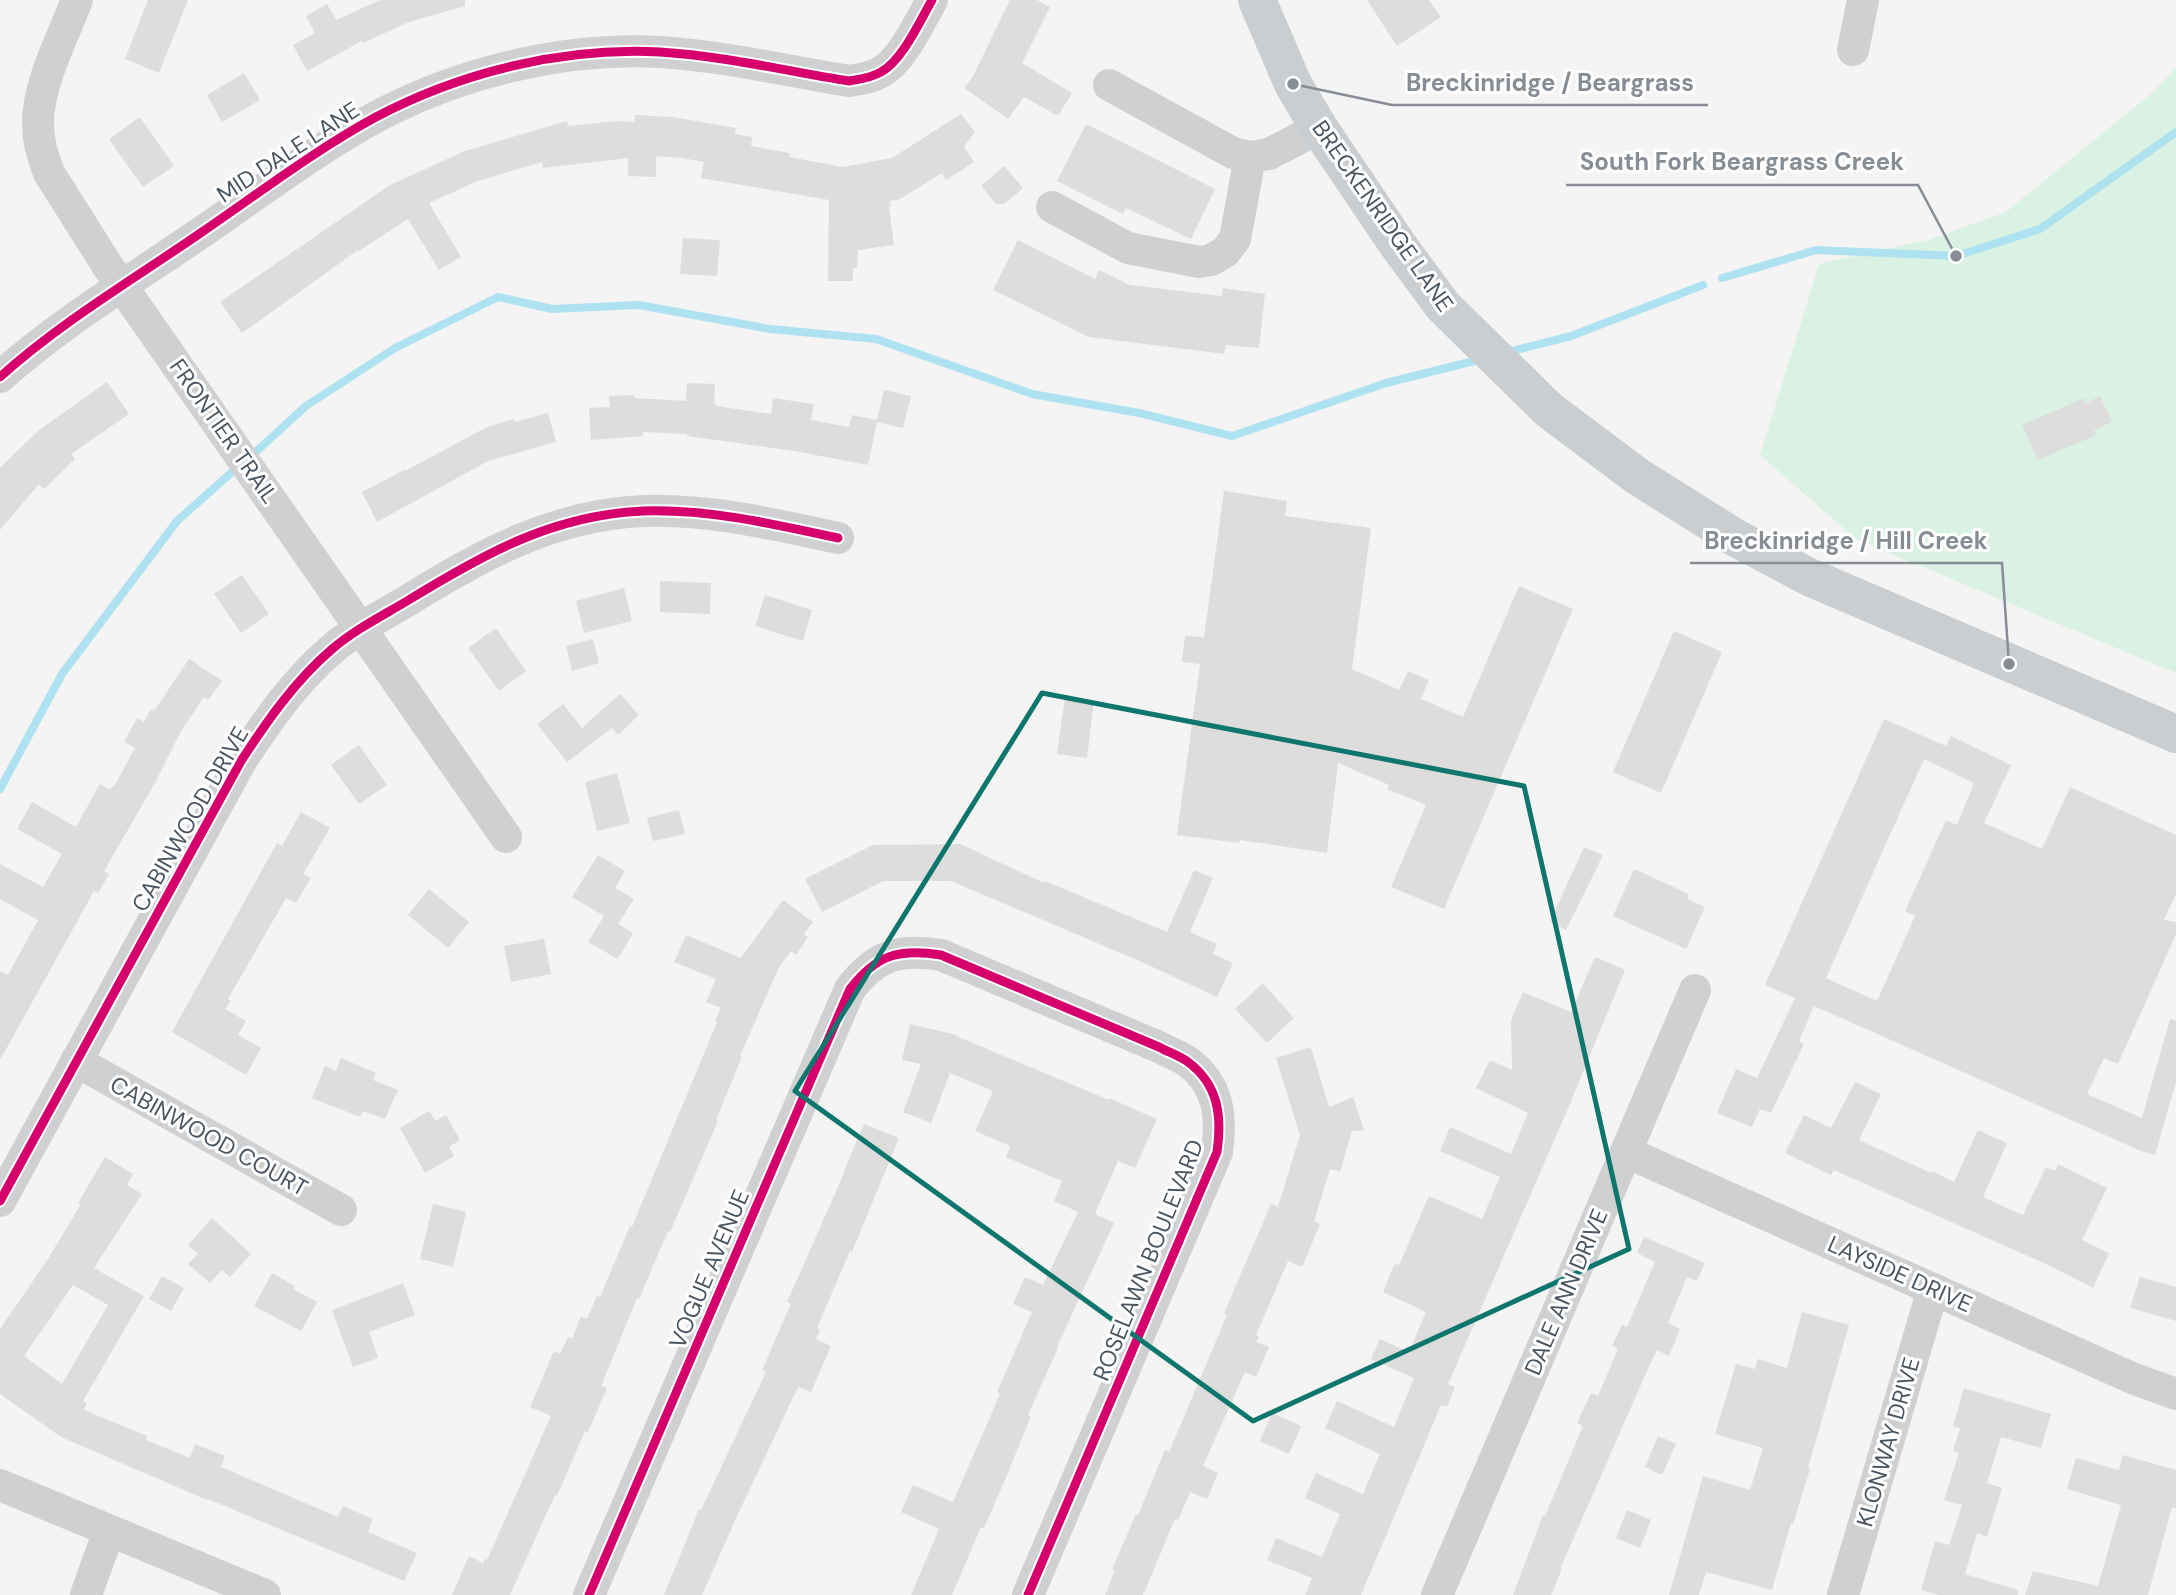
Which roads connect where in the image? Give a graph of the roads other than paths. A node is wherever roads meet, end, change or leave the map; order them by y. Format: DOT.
graph roads {
  1 [pos="77,0"];
  2 [pos="932,0"];
  3 [pos="1257,0"];
  4 [pos="1863,0"];
  5 [pos="1853,50"];
  6 [pos="1109,85"];
  7 [pos="1319,128"];
  8 [pos="1250,157"];
  9 [pos="1052,206"];
  10 [pos="123,286"];
  11 [pos="0,377"];
  12 [pos="838,538"];
  13 [pos="361,629"];
  14 [pos="2176,734"];
  15 [pos="506,836"];
  16 [pos="873,964"];
  17 [pos="1695,990"];
  18 [pos="76,1061"];
  19 [pos="1626,1152"];
  20 [pos="0,1201"];
  21 [pos="341,1210"];
  22 [pos="1933,1289"];
  23 [pos="2176,1394"];
  24 [pos="0,1485"];
  25 [pos="109,1531"];
  26 [pos="86,1595"];
  27 [pos="265,1595"];
  28 [pos="589,1595"];
  29 [pos="1028,1595"];
  30 [pos="1437,1595"];
  31 [pos="1843,1595"];
  1 -- 10 [label="street, FRONTIER TRAIL"];
  2 -- 10 [label="street, MID DALE LANE"];
  3 -- 7 [label="main road, BRECKENRIDGE LANE"];
  4 -- 5 [label="street"];
  6 -- 8 [label="street"];
  7 -- 8 [label="street"];
  7 -- 14 [label="main road, BRECKENRIDGE LANE"];
  8 -- 9 [label="street"];
  10 -- 11 [label="street, MID DALE LANE"];
  10 -- 13 [label="street, FRONTIER TRAIL"];
  12 -- 13 [label="street, CABINWOOD DRIVE"];
  13 -- 15 [label="street, FRONTIER TRAIL"];
  13 -- 18 [label="street, CABINWOOD DRIVE"];
  16 -- 28 [label="street, VOGUE AVENUE"];
  16 -- 29 [label="street, ROSELAWN BOULEVARD"];
  17 -- 19 [label="street, DALE ANN DRIVE"];
  18 -- 20 [label="street, CABINWOOD DRIVE"];
  18 -- 21 [label="street, CABINWOOD COURT"];
  19 -- 22 [label="street, LAYSIDE DRIVE"];
  19 -- 30 [label="street, DALE ANN DRIVE"];
  22 -- 23 [label="street, LAYSIDE DRIVE"];
  22 -- 31 [label="street, KLONWAY DRIVE"];
  24 -- 25 [label="street"];
  25 -- 26 [label="street"];
  25 -- 27 [label="street"];
}
